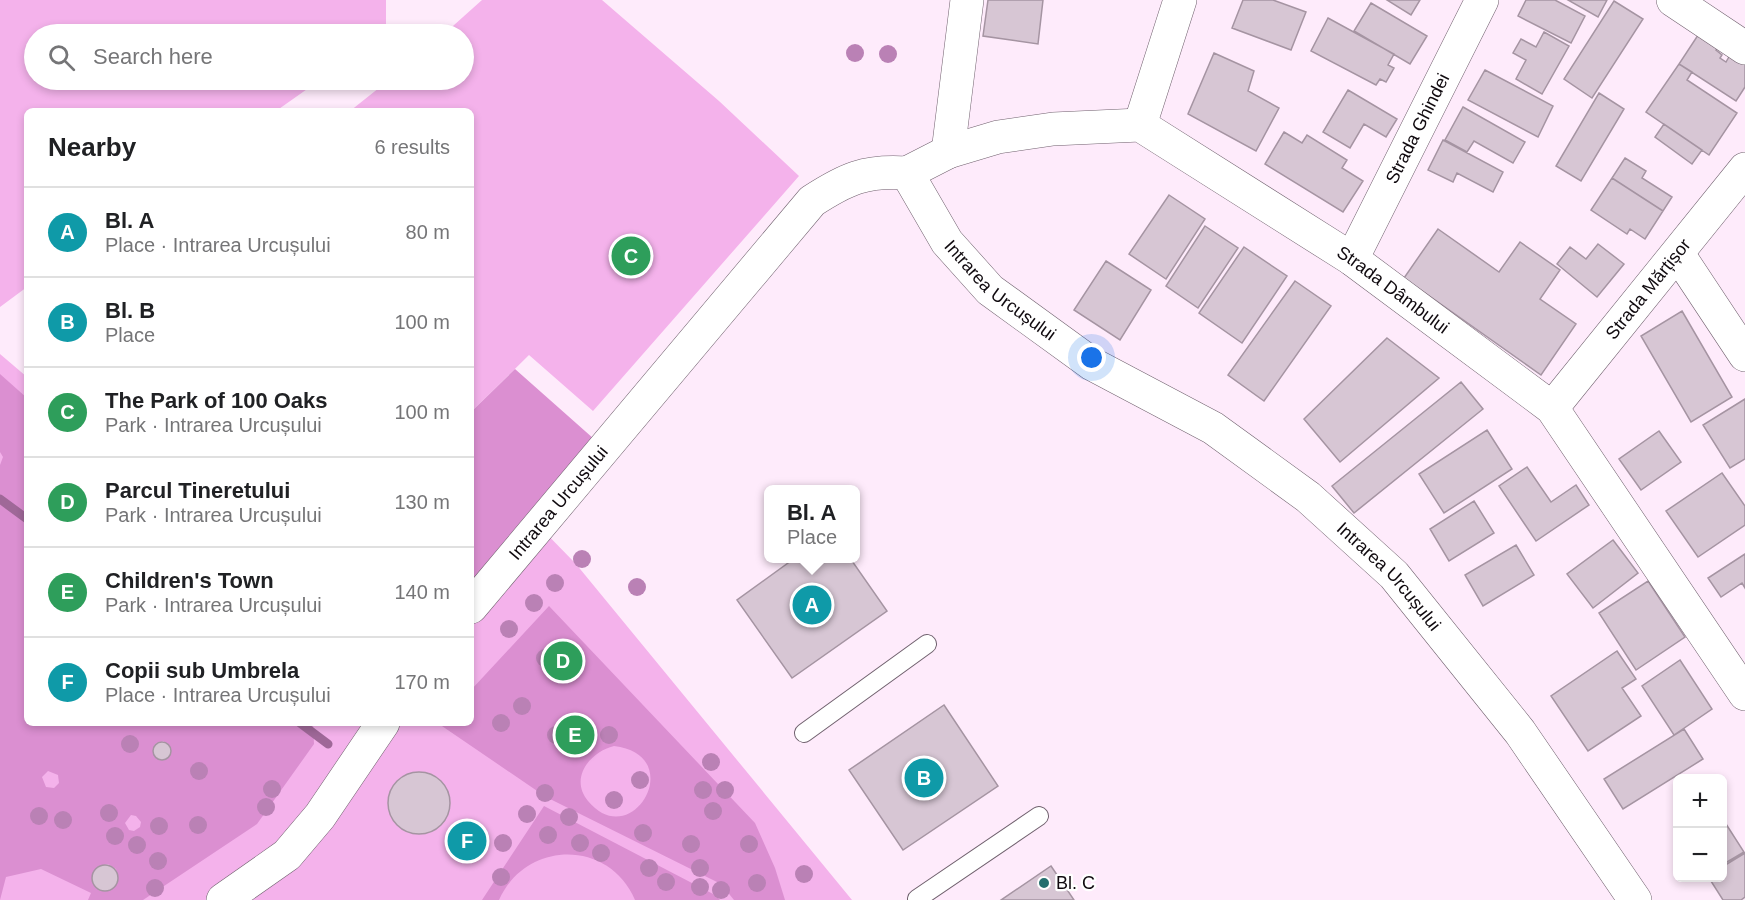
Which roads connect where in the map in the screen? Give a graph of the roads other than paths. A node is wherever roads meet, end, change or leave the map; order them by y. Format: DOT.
graph roads {
  1 [pos="967,0"];
  2 [pos="1180,0"];
  3 [pos="1482,0"];
  4 [pos="1673,0"];
  5 [pos="1745,48"];
  6 [pos="1140,125"];
  7 [pos="948,152"];
  8 [pos="1745,169"];
  9 [pos="907,172"];
  10 [pos="1678,254"];
  11 [pos="1352,259"];
  12 [pos="1745,355"];
  13 [pos="1552,408"];
  14 [pos="474,603"];
  15 [pos="927,644"];
  16 [pos="1745,694"];
  17 [pos="381,726"];
  18 [pos="804,733"];
  19 [pos="1039,816"];
  20 [pos="917,899"];
  21 [pos="223,900"];
  22 [pos="1635,900"];
  1 -- 7 [label="street"];
  2 -- 6 [label="street"];
  3 -- 11 [label="street, Strada Ghindei"];
  4 -- 5 [label="street"];
  6 -- 7 [label="street"];
  6 -- 11 [label="street, Strada Dâmbului"];
  7 -- 9 [label="street"];
  8 -- 10 [label="street, Strada Mărțișor"];
  9 -- 14 [label="street, Intrarea Urcușului"];
  9 -- 22 [label="street, Intrarea Urcușului"];
  10 -- 12 [label="street"];
  10 -- 13 [label="street, Strada Mărțișor"];
  11 -- 13 [label="street, Strada Dâmbului"];
  13 -- 16 [label="street, Strada Dâmbului"];
  15 -- 18 [label="lane"];
  17 -- 21 [label="street"];
  19 -- 20 [label="lane"];
}
